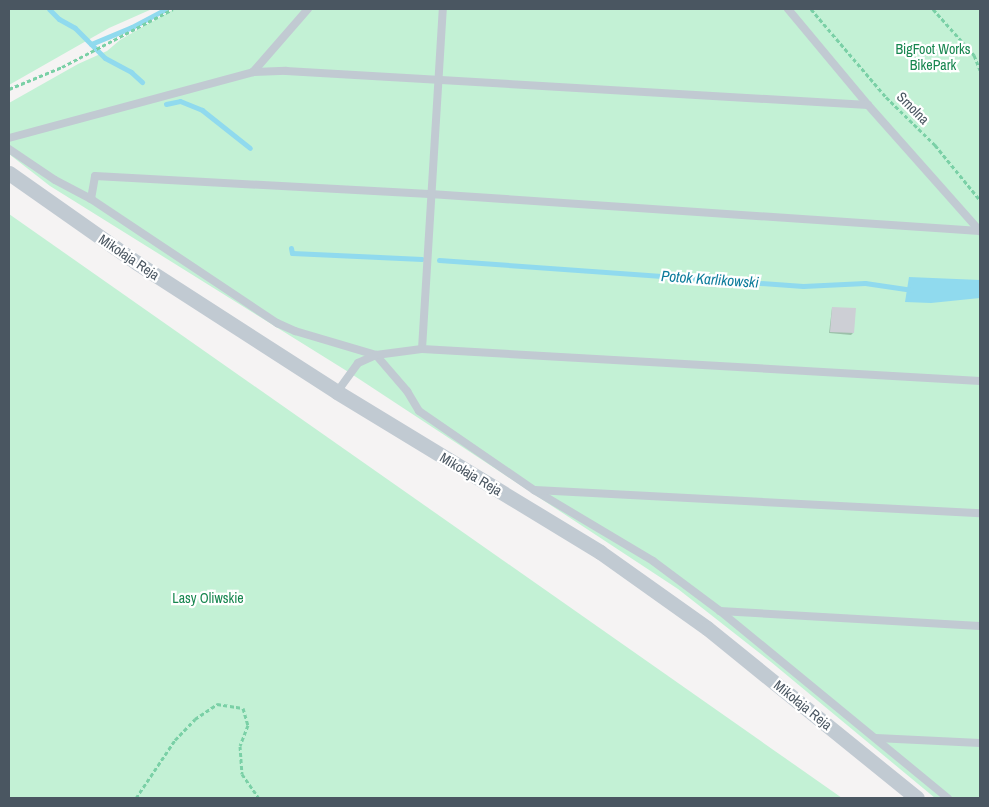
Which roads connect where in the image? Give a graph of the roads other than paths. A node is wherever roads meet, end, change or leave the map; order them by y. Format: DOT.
graph roads {
  1 [pos="308,9"];
  2 [pos="442,9"];
  3 [pos="788,9"];
  4 [pos="253,72"];
  5 [pos="439,81"];
  6 [pos="868,105"];
  7 [pos="9,138"];
  8 [pos="9,149"];
  9 [pos="9,173"];
  10 [pos="430,194"];
  11 [pos="91,199"];
  12 [pos="980,231"];
  13 [pos="422,349"];
  14 [pos="376,355"];
  15 [pos="980,381"];
  16 [pos="338,392"];
  17 [pos="534,490"];
  18 [pos="980,513"];
  19 [pos="720,611"];
  20 [pos="980,626"];
  21 [pos="876,738"];
  22 [pos="980,744"];
  23 [pos="917,798"];
  24 [pos="948,798"];
  1 -- 4 [label="lane"];
  2 -- 5 [label="lane"];
  3 -- 6 [label="lane"];
  4 -- 5 [label="lane"];
  4 -- 7 [label="lane"];
  5 -- 6 [label="lane"];
  5 -- 10 [label="lane"];
  6 -- 12 [label="lane"];
  8 -- 11 [label="lane"];
  9 -- 16 [label="street, Mikołaja Reja"];
  10 -- 11 [label="lane"];
  10 -- 12 [label="lane"];
  10 -- 13 [label="lane"];
  11 -- 14 [label="lane"];
  13 -- 14 [label="lane"];
  13 -- 15 [label="lane"];
  14 -- 16 [label="lane"];
  14 -- 17 [label="lane"];
  16 -- 23 [label="street, Mikołaja Reja"];
  17 -- 18 [label="lane"];
  17 -- 19 [label="lane"];
  19 -- 20 [label="lane"];
  19 -- 21 [label="lane"];
  21 -- 22 [label="lane"];
  21 -- 24 [label="lane"];
}
